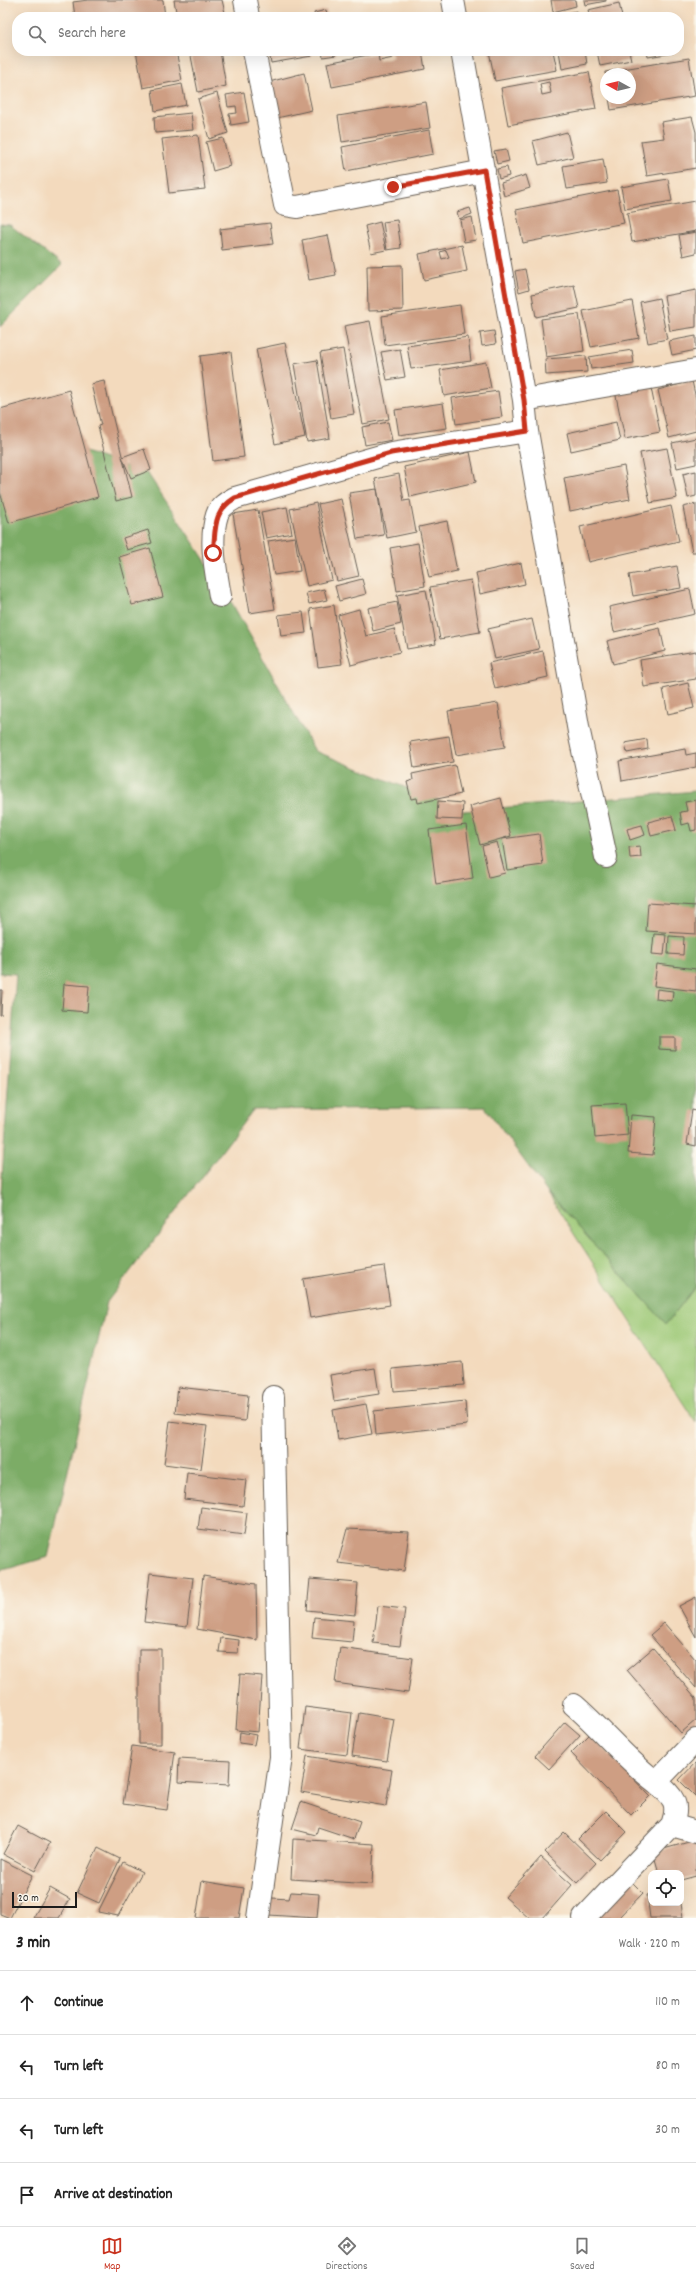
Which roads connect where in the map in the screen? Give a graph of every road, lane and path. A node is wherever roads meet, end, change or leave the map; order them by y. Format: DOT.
graph roads {
  1 [pos="245,0"];
  2 [pos="453,0"];
  3 [pos="247,12"];
  4 [pos="455,12"];
  5 [pos="255,56"];
  6 [pos="463,56"];
  7 [pos="484,170"];
  8 [pos="696,370"];
  9 [pos="524,400"];
  10 [pos="527,431"];
  11 [pos="220,596"];
  12 [pos="606,857"];
  13 [pos="273,1397"];
  14 [pos="574,1705"];
  15 [pos="696,1740"];
  16 [pos="656,1782"];
  17 [pos="672,1825"];
  18 [pos="696,1832"];
  19 [pos="258,1918"];
  20 [pos="584,1918"];
  1 -- 3 [label="street"];
  2 -- 4 [label="street"];
  5 -- 7 [label="street"];
  6 -- 7 [label="street"];
  7 -- 9 [label="street"];
  8 -- 9 [label="street"];
  9 -- 10 [label="street"];
  10 -- 11 [label="street"];
  10 -- 12 [label="street"];
  13 -- 19 [label="street"];
  14 -- 16 [label="street"];
  15 -- 16 [label="street"];
  16 -- 17 [label="street"];
  17 -- 18 [label="street"];
  17 -- 20 [label="street"];
}
